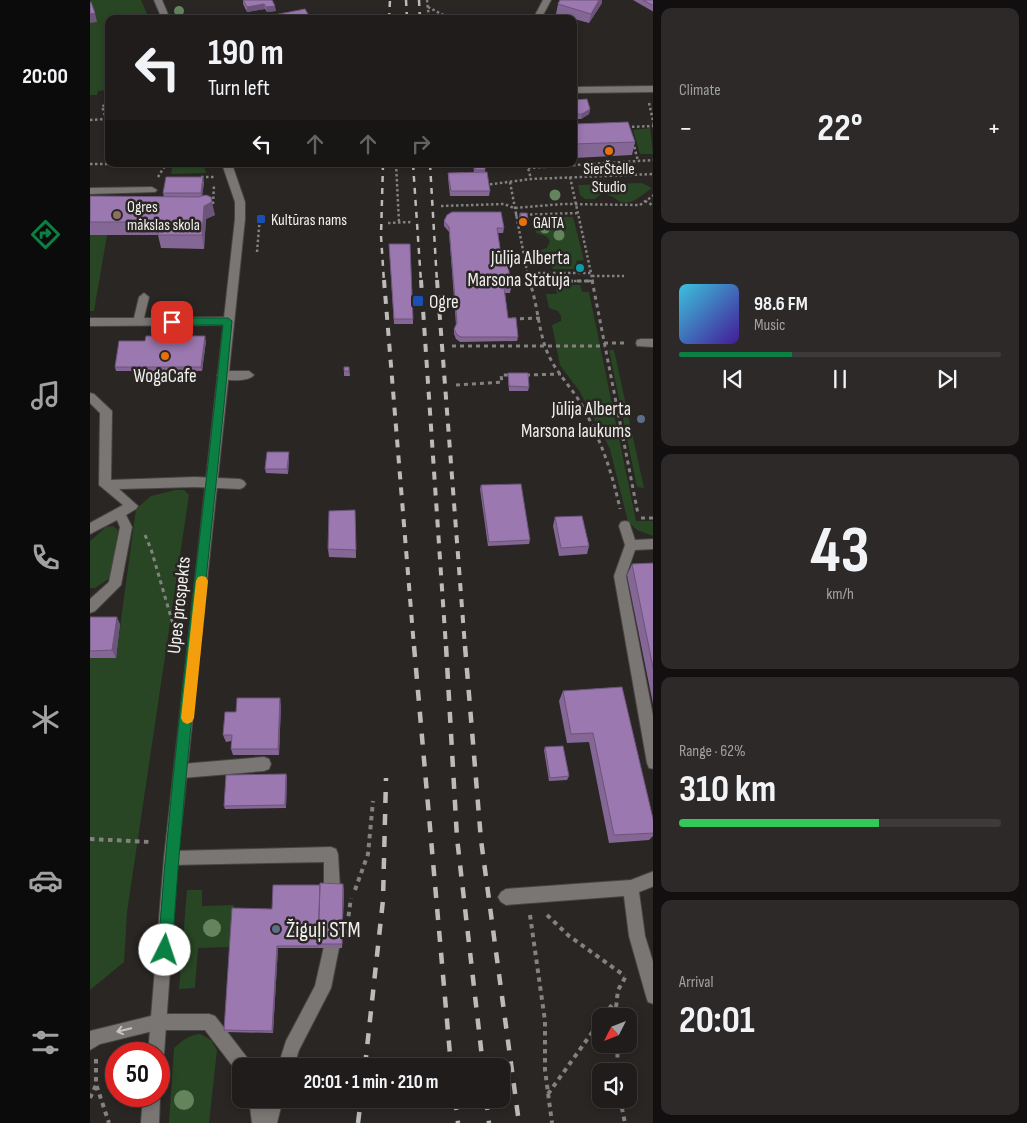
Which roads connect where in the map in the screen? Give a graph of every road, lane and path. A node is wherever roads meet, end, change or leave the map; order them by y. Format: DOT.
graph roads {
  1 [pos="158,0"];
  2 [pos="427,0"];
  3 [pos="547,0"];
  4 [pos="428,7"];
  5 [pos="164,15"];
  6 [pos="429,15"];
  7 [pos="443,15"];
  8 [pos="539,15"];
  9 [pos="653,89"];
  10 [pos="577,90"];
  11 [pos="105,105"];
  12 [pos="105,116"];
  13 [pos="105,119"];
  14 [pos="90,120"];
  15 [pos="653,126"];
  16 [pos="629,127"];
  17 [pos="621,128"];
  18 [pos="653,160"];
  19 [pos="628,161"];
  20 [pos="638,161"];
  21 [pos="90,164"];
  22 [pos="105,164"];
  23 [pos="577,165"];
  24 [pos="396,167"];
  25 [pos="542,167"];
  26 [pos="528,168"];
  27 [pos="230,170"];
  28 [pos="653,174"];
  29 [pos="634,175"];
  30 [pos="196,177"];
  31 [pos="570,177"];
  32 [pos="157,178"];
  33 [pos="167,178"];
  34 [pos="531,179"];
  35 [pos="510,182"];
  36 [pos="478,185"];
  37 [pos="488,185"];
  38 [pos="485,189"];
  39 [pos="152,190"];
  40 [pos="90,191"];
  41 [pos="653,196"];
  42 [pos="645,201"];
  43 [pos="440,206"];
  44 [pos="578,206"];
  45 [pos="653,206"];
  46 [pos="514,208"];
  47 [pos="579,213"];
  48 [pos="515,215"];
  49 [pos="388,222"];
  50 [pos="399,222"];
  51 [pos="411,222"];
  52 [pos="528,273"];
  53 [pos="592,274"];
  54 [pos="624,276"];
  55 [pos="508,277"];
  56 [pos="529,277"];
  57 [pos="529,281"];
  58 [pos="593,281"];
  59 [pos="144,297"];
  60 [pos="540,318"];
  61 [pos="506,319"];
  62 [pos="228,321"];
  63 [pos="90,322"];
  64 [pos="138,322"];
  65 [pos="641,343"];
  66 [pos="653,343"];
  67 [pos="452,346"];
  68 [pos="605,346"];
  69 [pos="546,347"];
  70 [pos="561,374"];
  71 [pos="222,375"];
  72 [pos="249,375"];
  73 [pos="456,385"];
  74 [pos="90,397"];
  75 [pos="212,482"];
  76 [pos="240,484"];
  77 [pos="105,485"];
  78 [pos="132,506"];
  79 [pos="119,513"];
  80 [pos="653,518"];
  81 [pos="625,526"];
  82 [pos="90,529"];
  83 [pos="653,544"];
  84 [pos="631,545"];
  85 [pos="90,607"];
  86 [pos="175,632"];
  87 [pos="653,763"];
  88 [pos="264,764"];
  89 [pos="182,771"];
  90 [pos="373,801"];
  91 [pos="90,839"];
  92 [pos="151,842"];
  93 [pos="172,858"];
  94 [pos="653,878"];
  95 [pos="631,888"];
  96 [pos="332,889"];
  97 [pos="527,895"];
  98 [pos="506,897"];
  99 [pos="350,903"];
  100 [pos="331,948"];
  101 [pos="647,972"];
  102 [pos="625,976"];
  103 [pos="653,996"];
  104 [pos="614,1001"];
  105 [pos="609,1008"];
  106 [pos="614,1008"];
  107 [pos="159,1022"];
  108 [pos="592,1033"];
  109 [pos="90,1042"];
  110 [pos="157,1042"];
  111 [pos="237,1058"];
  112 [pos="289,1058"];
  113 [pos="548,1094"];
  114 [pos="90,1098"];
  115 [pos="151,1107"];
  116 [pos="258,1108"];
  117 [pos="272,1108"];
  118 [pos="622,1108"];
  119 [pos="109,1123"];
  120 [pos="150,1123"];
  121 [pos="261,1123"];
  122 [pos="268,1123"];
  123 [pos="552,1123"];
  124 [pos="625,1123"];
  1 -- 5 [label="main road"];
  2 -- 4 [label="path"];
  3 -- 8 [label="main road"];
  4 -- 6 [label="path"];
  4 -- 7 [label="path"];
  9 -- 10 [label="main road"];
  11 -- 12 [label="path"];
  13 -- 14 [label="path"];
  15 -- 16 [label="path"];
  16 -- 17 [label="path"];
  16 -- 20 [label="path"];
  18 -- 20 [label="path"];
  19 -- 20 [label="path"];
  19 -- 23 [label="path"];
  19 -- 29 [label="path"];
  21 -- 22 [label="path"];
  24 -- 50 [label="path"];
  25 -- 26 [label="path"];
  26 -- 34 [label="path"];
  27 -- 30 [label="path"];
  27 -- 62 [label="main road, Upes prospekts"];
  28 -- 29 [label="path"];
  29 -- 31 [label="path"];
  31 -- 34 [label="path"];
  31 -- 44 [label="path"];
  32 -- 33 [label="path"];
  34 -- 35 [label="path"];
  35 -- 37 [label="path"];
  35 -- 46 [label="path"];
  36 -- 37 [label="path"];
  37 -- 38 [label="path"];
  39 -- 40 [label="main road"];
  41 -- 42 [label="path"];
  42 -- 44 [label="path"];
  42 -- 45 [label="path"];
  43 -- 46 [label="path"];
  44 -- 46 [label="path"];
  44 -- 47 [label="path"];
  46 -- 48 [label="path"];
  47 -- 48 [label="path"];
  47 -- 53 [label="path"];
  48 -- 52 [label="path"];
  49 -- 50 [label="path"];
  50 -- 51 [label="path"];
  52 -- 53 [label="path"];
  52 -- 56 [label="path"];
  53 -- 54 [label="path"];
  53 -- 58 [label="path"];
  55 -- 56 [label="path"];
  56 -- 57 [label="path"];
  57 -- 58 [label="path"];
  57 -- 60 [label="path"];
  58 -- 68 [label="path"];
  59 -- 64 [label="main road"];
  60 -- 61 [label="path"];
  60 -- 69 [label="path"];
  62 -- 64 [label="main road"];
  62 -- 71 [label="main road, Upes prospekts"];
  63 -- 64 [label="main road"];
  65 -- 66 [label="main road"];
  67 -- 69 [label="path"];
  68 -- 69 [label="path"];
  68 -- 80 [label="path"];
  69 -- 70 [label="path"];
  70 -- 73 [label="path"];
  70 -- 81 [label="path"];
  71 -- 72 [label="main road"];
  71 -- 75 [label="main road, Upes prospekts"];
  74 -- 77 [label="main road"];
  75 -- 76 [label="main road"];
  75 -- 77 [label="main road"];
  75 -- 89 [label="main road, Upes prospekts"];
  77 -- 78 [label="main road"];
  78 -- 79 [label="main road"];
  78 -- 86 [label="path"];
  79 -- 82 [label="main road"];
  79 -- 85 [label="main road"];
  81 -- 84 [label="main road"];
  83 -- 84 [label="main road"];
  84 -- 87 [label="main road"];
  88 -- 89 [label="main road"];
  89 -- 93 [label="main road, Upes prospekts"];
  90 -- 99 [label="path"];
  91 -- 92 [label="path"];
  93 -- 96 [label="main road"];
  93 -- 107 [label="main road, Upes prospekts"];
  94 -- 95 [label="main road"];
  95 -- 97 [label="main road"];
  95 -- 101 [label="main road"];
  97 -- 98 [label="main road"];
  97 -- 102 [label="path"];
  97 -- 113 [label="path"];
  100 -- 112 [label="main road"];
  101 -- 102 [label="path"];
  101 -- 103 [label="main road"];
  102 -- 104 [label="path"];
  104 -- 105 [label="path"];
  104 -- 106 [label="path"];
  107 -- 109 [label="main road, one-way"];
  107 -- 110 [label="main road, Upes prospekts"];
  107 -- 111 [label="main road"];
  108 -- 113 [label="path"];
  113 -- 123 [label="path"];
  114 -- 119 [label="path"];
  115 -- 120 [label="main road"];
  116 -- 121 [label="main road"];
  117 -- 122 [label="main road"];
  118 -- 124 [label="path"];
}
